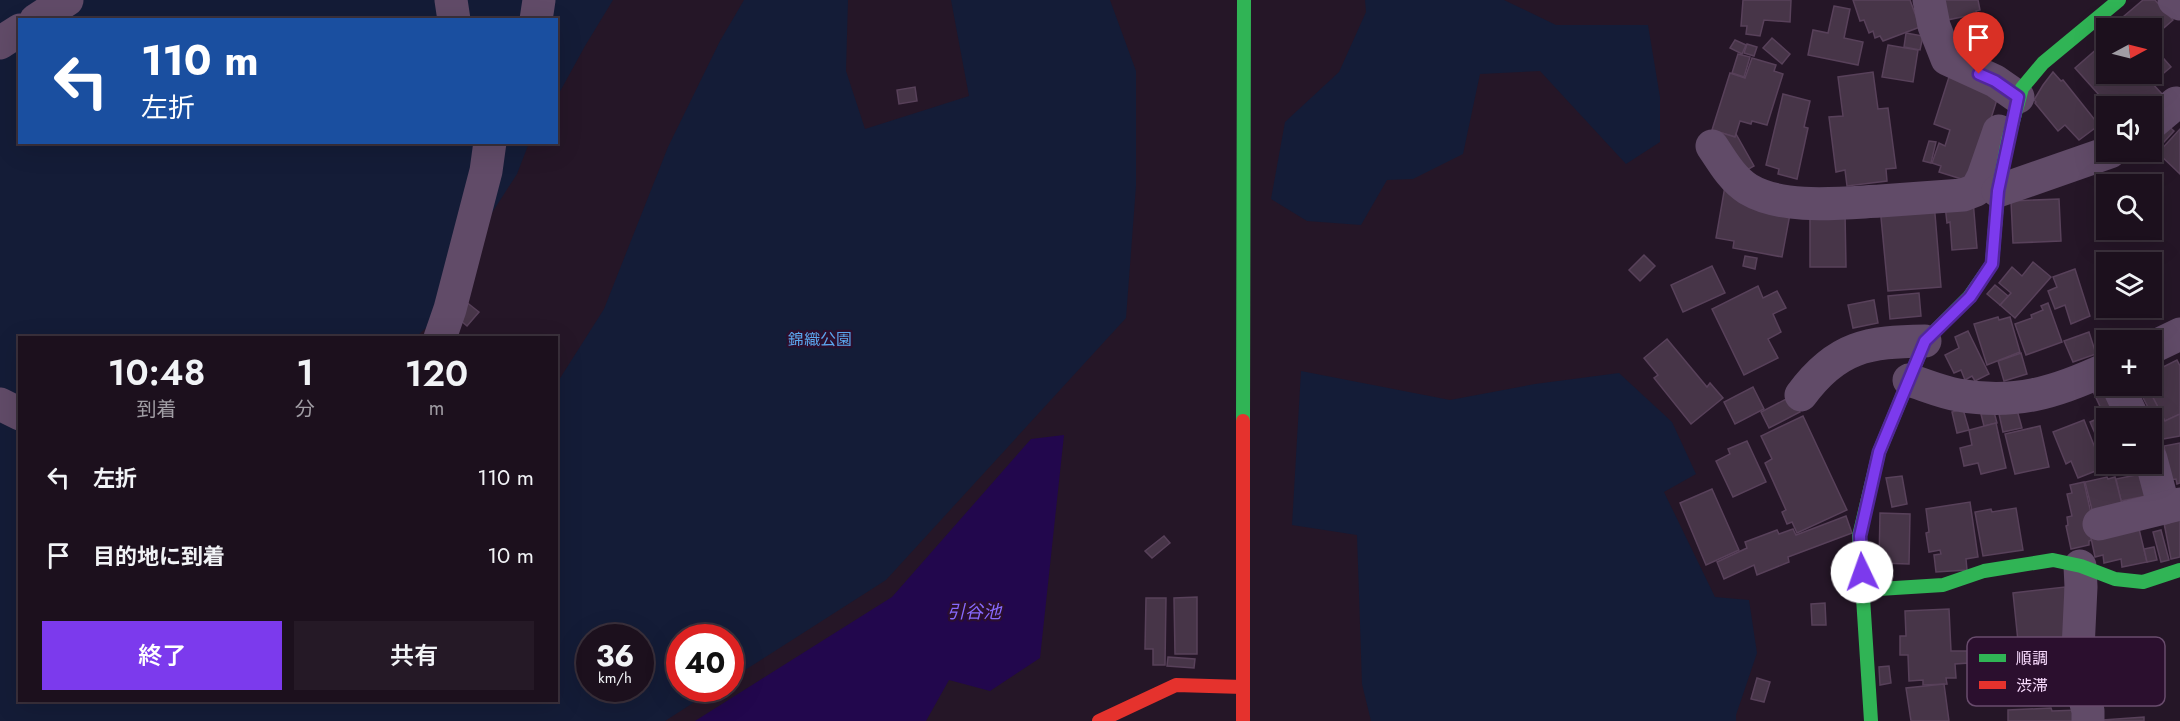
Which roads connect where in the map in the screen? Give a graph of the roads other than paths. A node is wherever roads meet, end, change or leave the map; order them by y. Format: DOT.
graph roads {
  1 [pos="67,0"];
  2 [pos="451,0"];
  3 [pos="539,0"];
  4 [pos="1244,0"];
  5 [pos="1929,0"];
  6 [pos="2119,0"];
  7 [pos="2174,0"];
  8 [pos="2180,4"];
  9 [pos="39,18"];
  10 [pos="454,18"];
  11 [pos="536,18"];
  12 [pos="18,31"];
  13 [pos="0,43"];
  14 [pos="2018,98"];
  15 [pos="2176,104"];
  16 [pos="2162,115"];
  17 [pos="490,144"];
  18 [pos="1712,146"];
  19 [pos="2096,157"];
  20 [pos="1998,191"];
  21 [pos="2180,334"];
  22 [pos="441,336"];
  23 [pos="1925,341"];
  24 [pos="2162,343"];
  25 [pos="2096,373"];
  26 [pos="1909,380"];
  27 [pos="1801,395"];
  28 [pos="0,404"];
  29 [pos="18,413"];
  30 [pos="2158,474"];
  31 [pos="2172,506"];
  32 [pos="2098,524"];
  33 [pos="2079,566"];
  34 [pos="2180,570"];
  35 [pos="1863,590"];
  36 [pos="2078,637"];
  37 [pos="1243,687"];
  38 [pos="2087,706"];
  39 [pos="1099,721"];
  40 [pos="1243,721"];
  41 [pos="1871,721"];
  42 [pos="2088,721"];
  1 -- 9 [label="street"];
  2 -- 10 [label="street"];
  3 -- 11 [label="street"];
  4 -- 37 [label="street"];
  5 -- 14 [label="street"];
  6 -- 14 [label="street"];
  7 -- 8 [label="street"];
  12 -- 13 [label="street"];
  14 -- 18 [label="street"];
  14 -- 20 [label="street"];
  15 -- 16 [label="street"];
  17 -- 22 [label="street"];
  19 -- 20 [label="street"];
  20 -- 23 [label="street"];
  21 -- 24 [label="street"];
  23 -- 26 [label="street"];
  23 -- 27 [label="street"];
  25 -- 26 [label="street"];
  26 -- 35 [label="street"];
  28 -- 29 [label="street"];
  30 -- 31 [label="street"];
  31 -- 32 [label="street"];
  33 -- 34 [label="street"];
  33 -- 35 [label="street"];
  33 -- 36 [label="street"];
  35 -- 41 [label="street"];
  37 -- 39 [label="street"];
  37 -- 40 [label="street"];
  38 -- 42 [label="street"];
}
